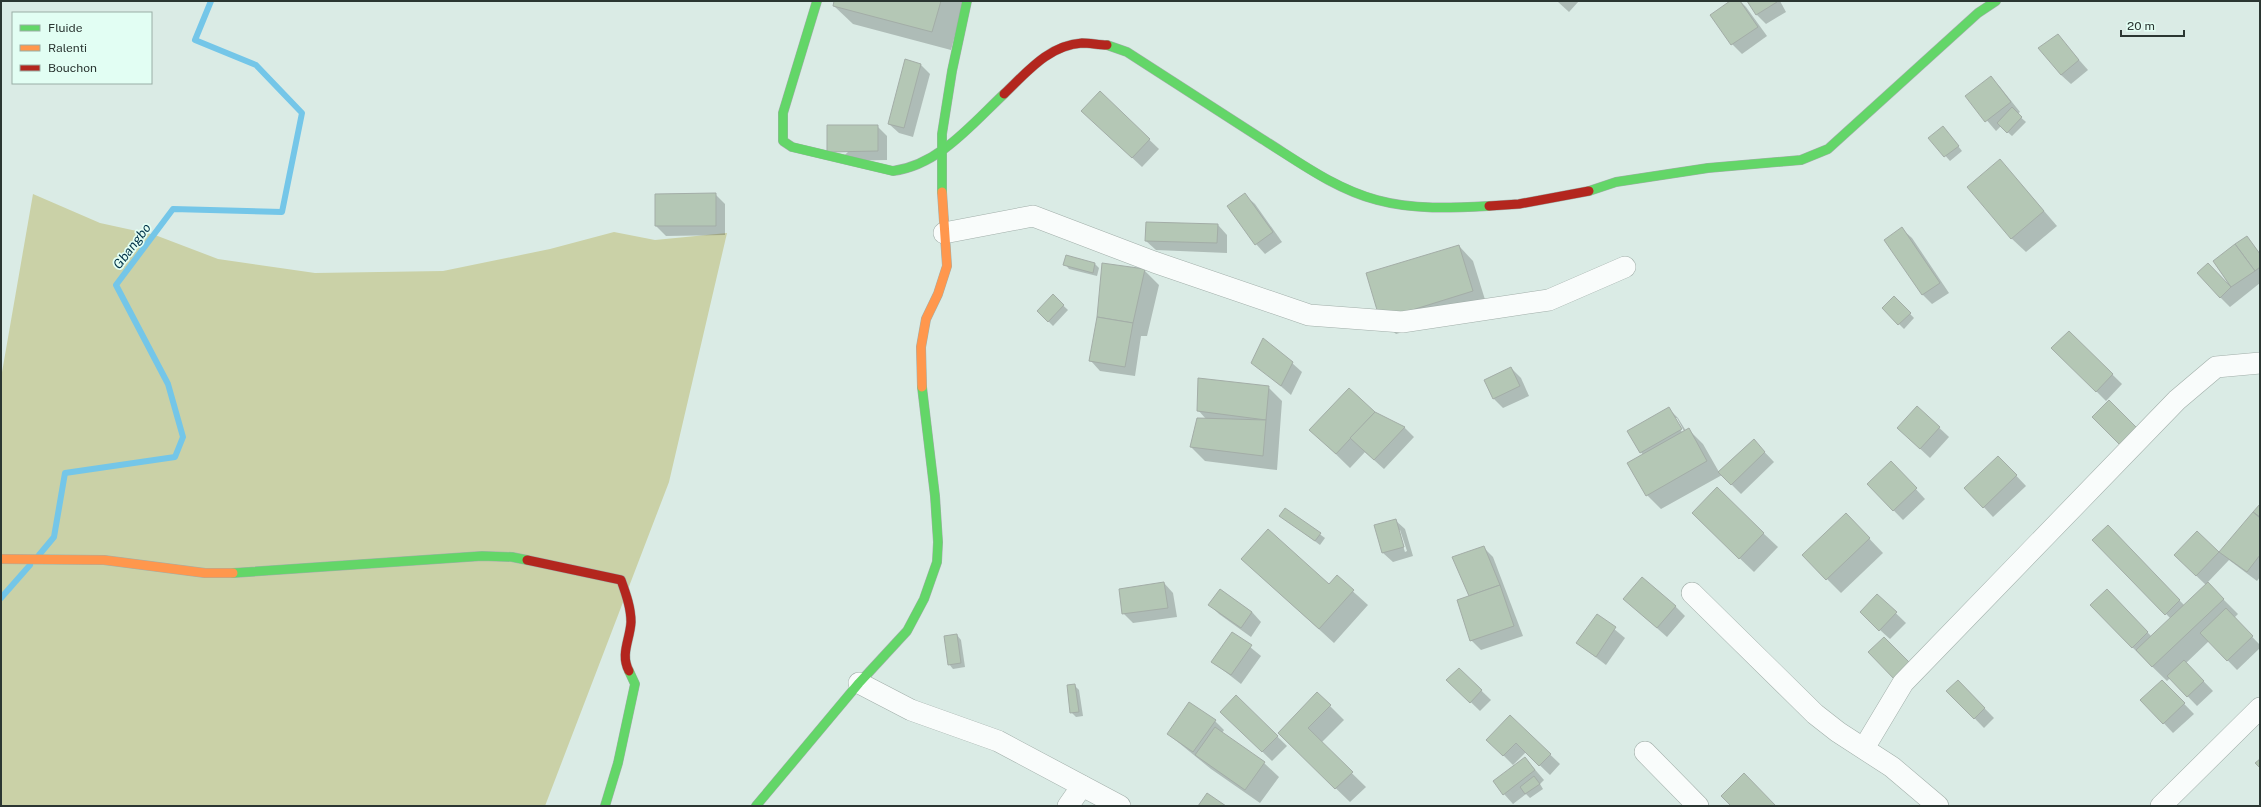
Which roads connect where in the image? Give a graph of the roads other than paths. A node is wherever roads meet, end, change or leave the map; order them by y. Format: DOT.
graph roads {
  1 [pos="817,1"];
  2 [pos="967,1"];
  3 [pos="1996,1"];
  4 [pos="942,151"];
  5 [pos="944,233"];
  6 [pos="1625,267"];
  7 [pos="2260,363"];
  8 [pos="1,559"];
  9 [pos="1692,593"];
  10 [pos="859,682"];
  11 [pos="2260,708"];
  12 [pos="1864,748"];
  13 [pos="1645,752"];
  14 [pos="1082,786"];
  15 [pos="605,806"];
  16 [pos="756,806"];
  17 [pos="1068,806"];
  18 [pos="1120,806"];
  19 [pos="1698,806"];
  20 [pos="1938,806"];
  21 [pos="2161,806"];
  1 -- 4 [label="street"];
  2 -- 4 [label="street"];
  3 -- 4 [label="street"];
  4 -- 5 [label="street"];
  5 -- 6 [label="street"];
  5 -- 10 [label="street"];
  7 -- 12 [label="street"];
  8 -- 15 [label="street"];
  9 -- 12 [label="street"];
  10 -- 14 [label="street"];
  10 -- 16 [label="street"];
  11 -- 21 [label="street"];
  12 -- 20 [label="street"];
  13 -- 19 [label="street"];
  14 -- 17 [label="street"];
  14 -- 18 [label="street"];
}
